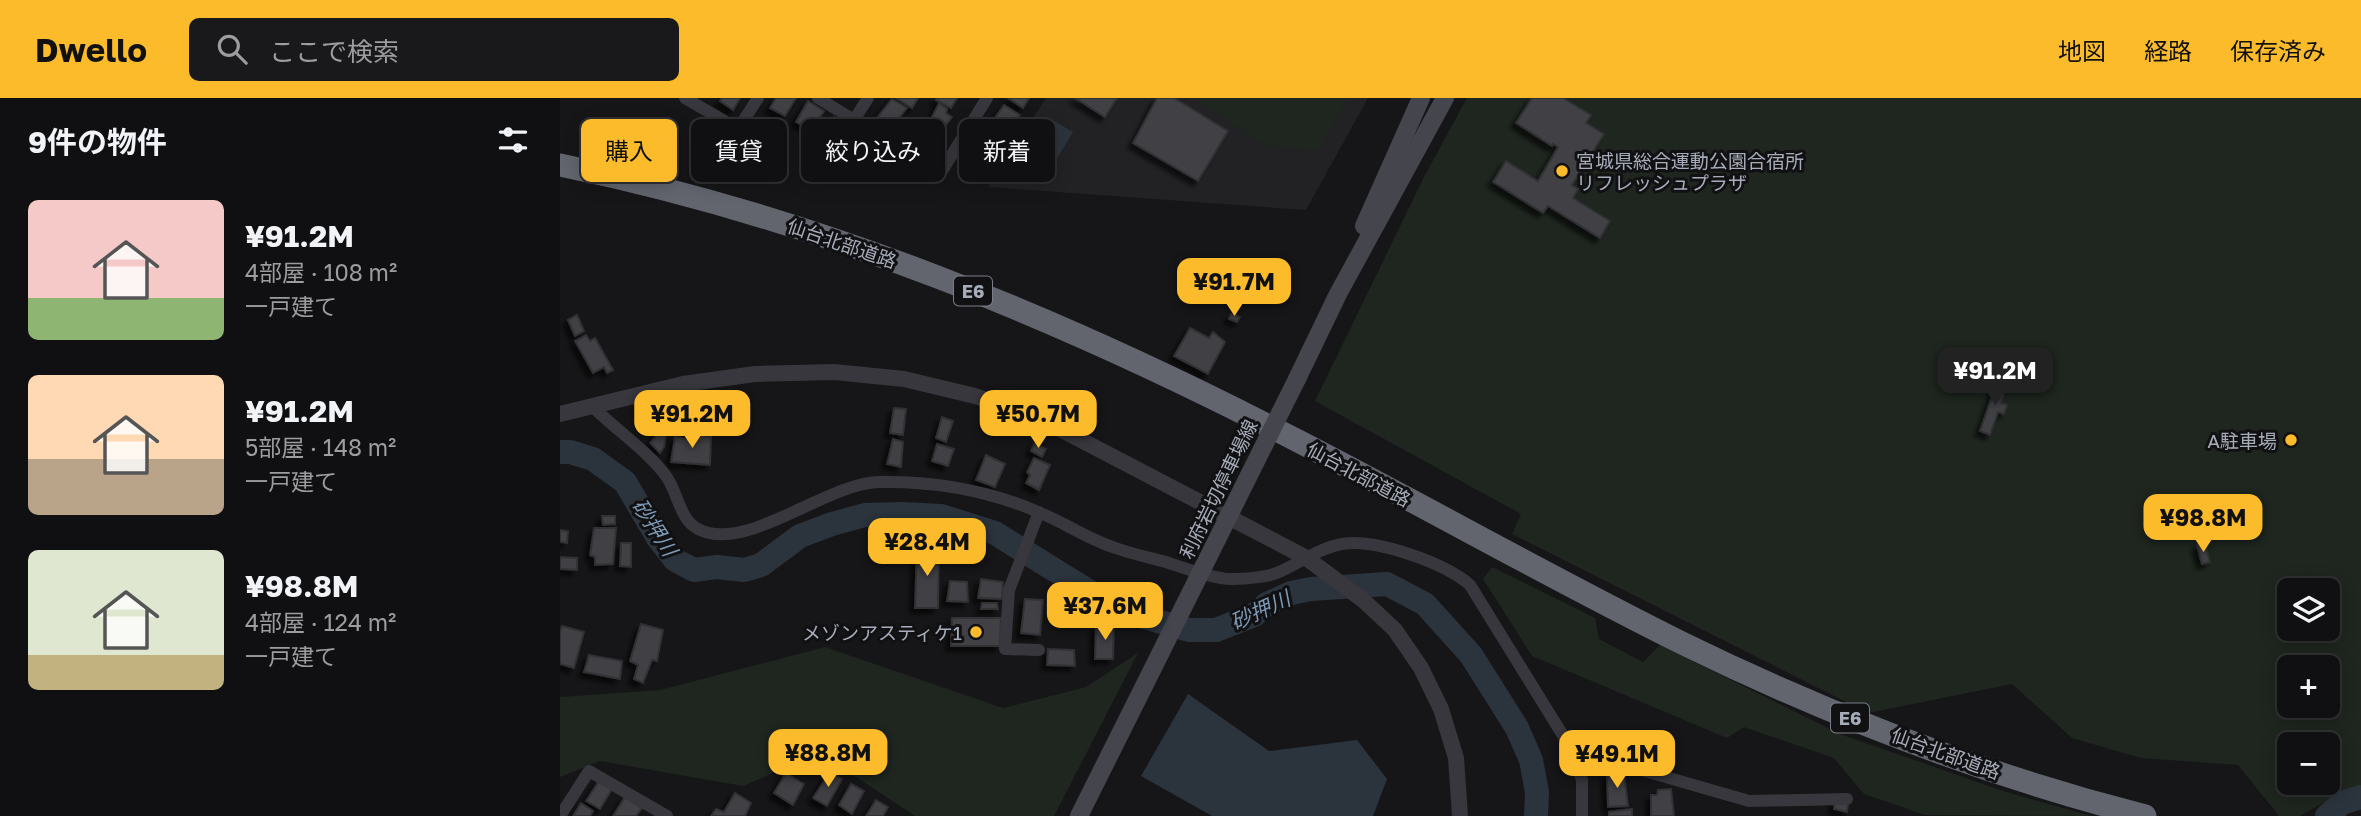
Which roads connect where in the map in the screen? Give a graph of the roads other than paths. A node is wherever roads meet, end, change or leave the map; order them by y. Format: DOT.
graph roads {
  1 [pos="685,98"];
  2 [pos="758,98"];
  3 [pos="818,98"];
  4 [pos="868,98"];
  5 [pos="987,98"];
  6 [pos="1421,98"];
  7 [pos="1445,98"];
  8 [pos="852,119"];
  9 [pos="855,119"];
  10 [pos="560,165"];
  11 [pos="945,166"];
  12 [pos="1338,294"];
  13 [pos="593,407"];
  14 [pos="560,414"];
  15 [pos="1039,512"];
  16 [pos="1311,561"];
  17 [pos="1039,650"];
  18 [pos="1572,750"];
  19 [pos="1847,799"];
  20 [pos="560,816"];
  21 [pos="667,816"];
  22 [pos="1079,816"];
  23 [pos="1460,816"];
  24 [pos="1582,816"];
  25 [pos="2145,816"];
  1 -- 2 [label="street"];
  3 -- 8 [label="street"];
  4 -- 9 [label="street"];
  5 -- 11 [label="street"];
  6 -- 12 [label="main road, 利府岩切停車場線"];
  7 -- 12 [label="main road, 利府岩切停車場線"];
  10 -- 25 [label="highway, 仙台北部道路 / E6"];
  12 -- 22 [label="main road, 利府岩切停車場線, bridge"];
  13 -- 14 [label="street"];
  13 -- 15 [label="street"];
  13 -- 16 [label="street"];
  15 -- 16 [label="street"];
  15 -- 17 [label="street"];
  16 -- 18 [label="street"];
  16 -- 23 [label="street"];
  18 -- 19 [label="street"];
  18 -- 24 [label="street"];
  20 -- 21 [label="street"];
}
